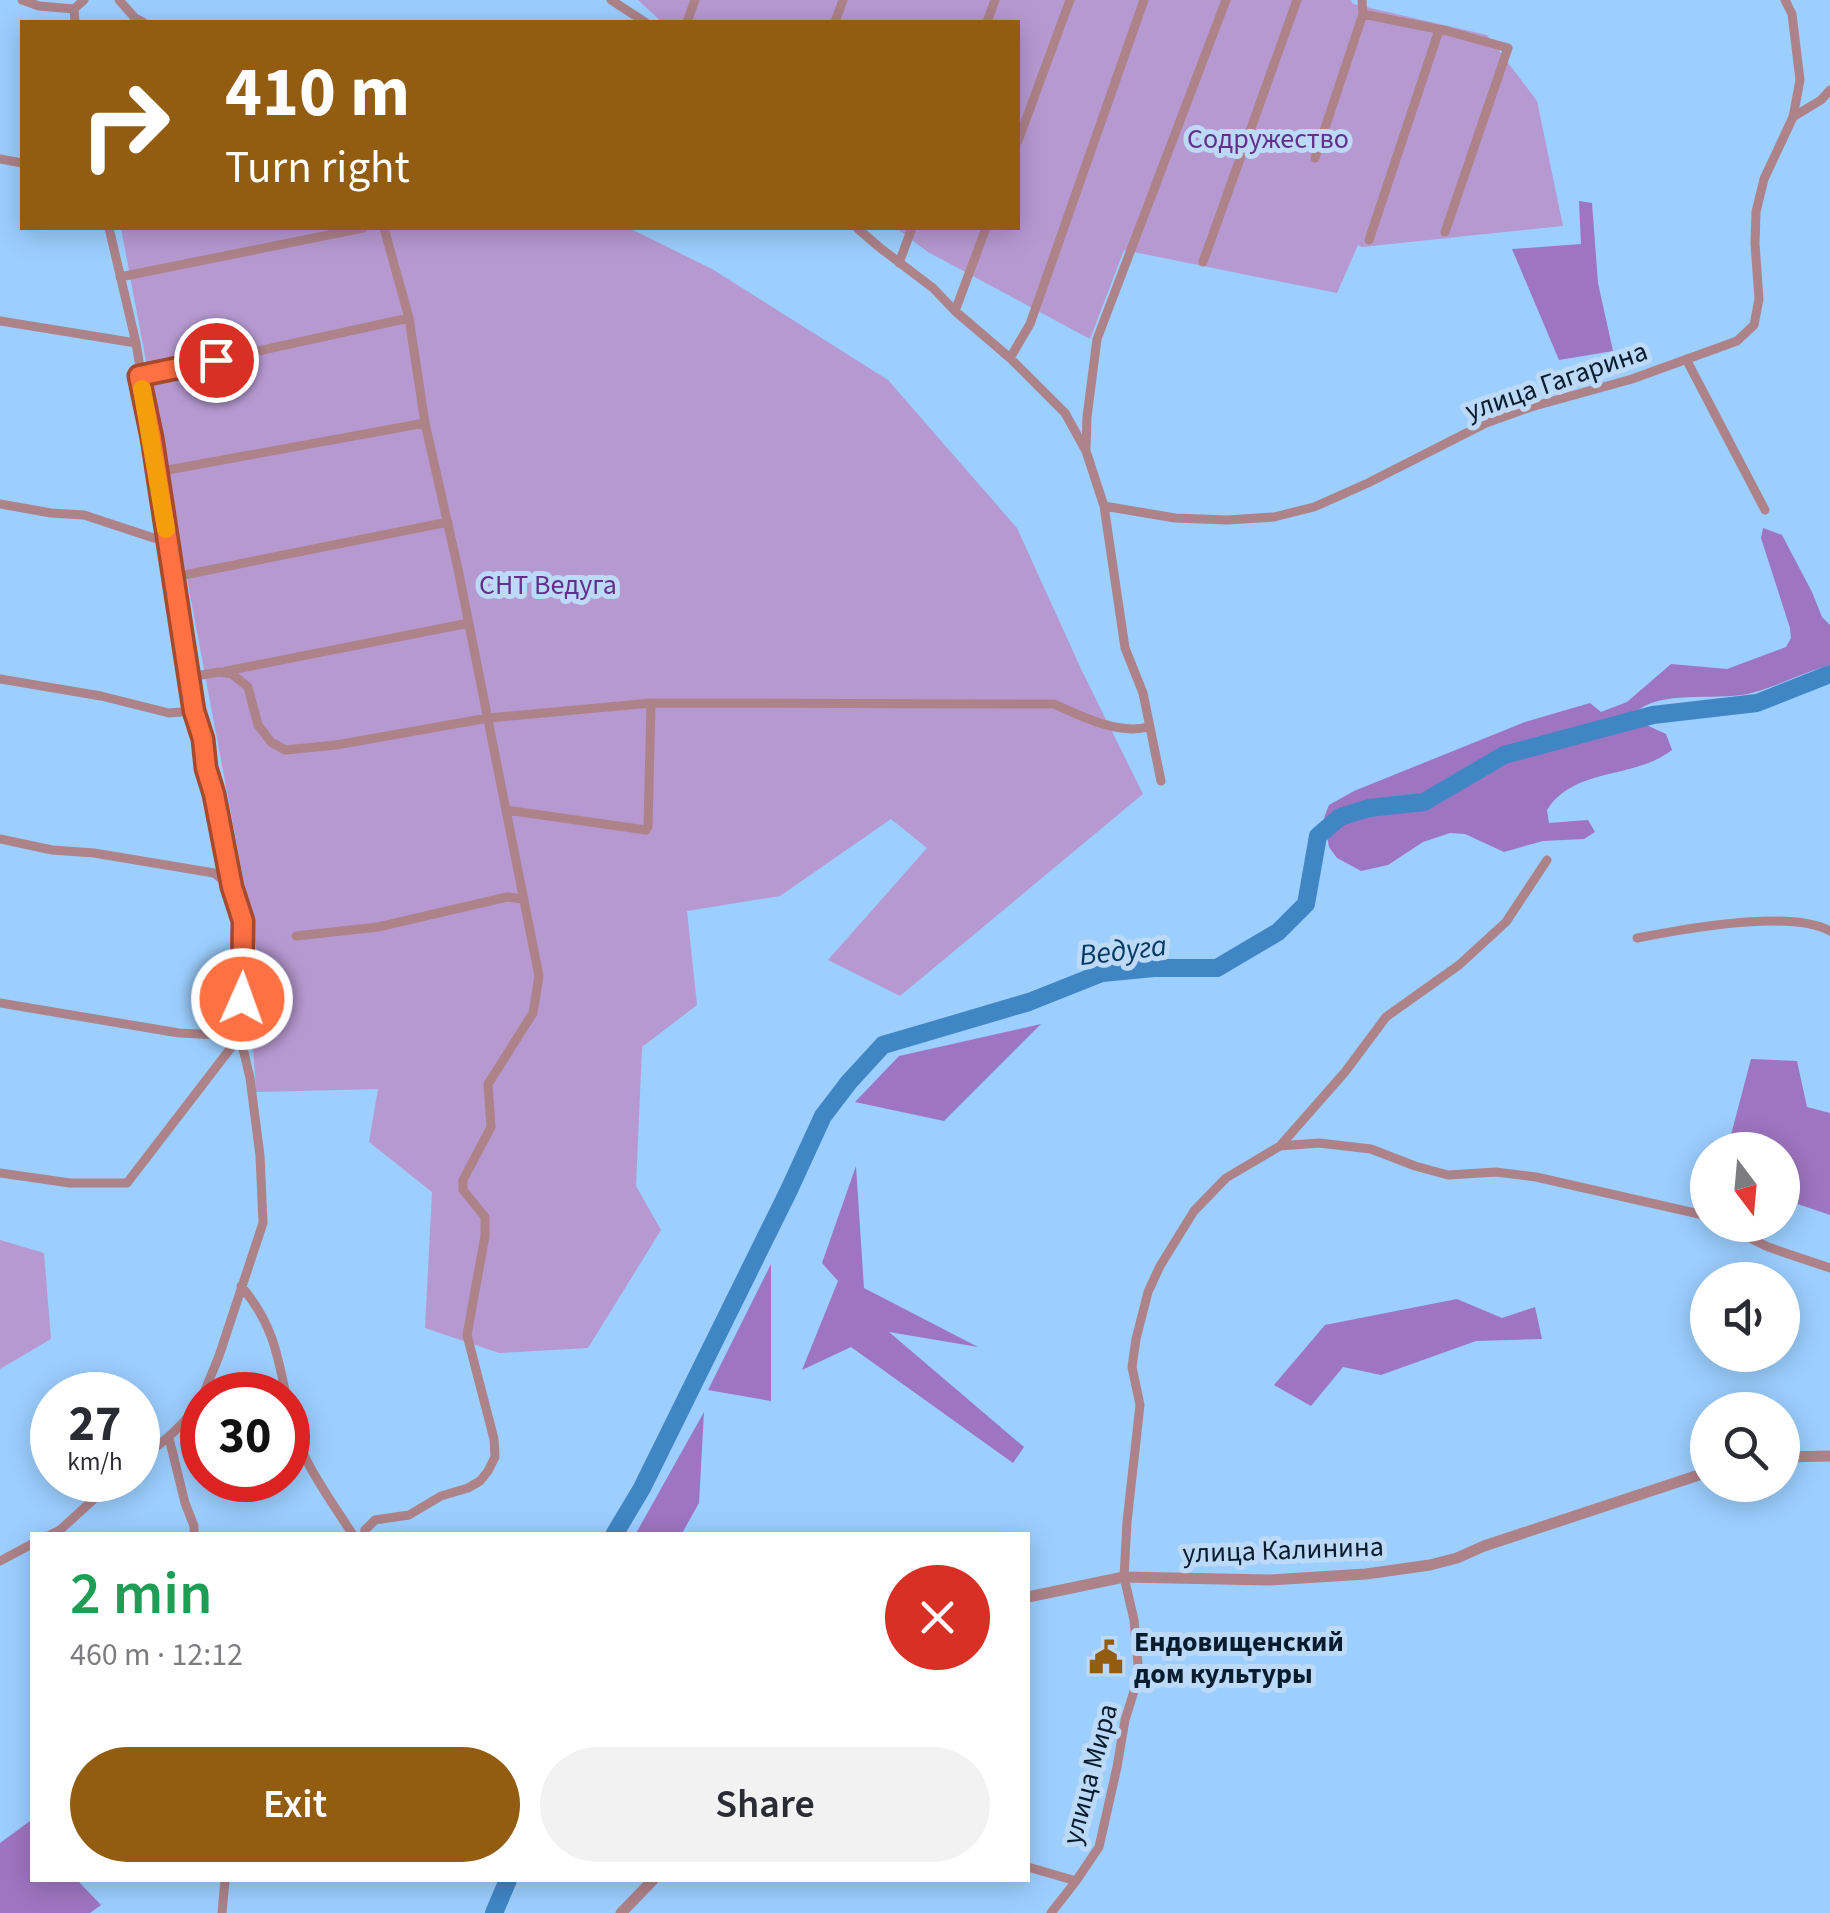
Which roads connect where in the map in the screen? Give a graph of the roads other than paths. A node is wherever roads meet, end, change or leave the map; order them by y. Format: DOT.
graph roads {
  1 [pos="22,0"];
  2 [pos="84,0"];
  3 [pos="119,0"];
  4 [pos="611,0"];
  5 [pos="1070,0"];
  6 [pos="1144,0"];
  7 [pos="1226,0"];
  8 [pos="1297,0"];
  9 [pos="1362,0"];
  10 [pos="1785,0"];
  11 [pos="623,3"];
  12 [pos="74,9"];
  13 [pos="1363,14"];
  14 [pos="75,20"];
  15 [pos="140,20"];
  16 [pos="643,20"];
  17 [pos="1439,30"];
  18 [pos="1830,90"];
  19 [pos="1792,117"];
  20 [pos="1020,137"];
  21 [pos="1316,158"];
  22 [pos="109,230"];
  23 [pos="352,230"];
  24 [pos="385,230"];
  25 [pos="859,230"];
  26 [pos="911,230"];
  27 [pos="985,230"];
  28 [pos="1446,232"];
  29 [pos="1370,240"];
  30 [pos="1203,262"];
  31 [pos="899,263"];
  32 [pos="120,277"];
  33 [pos="955,311"];
  34 [pos="409,318"];
  35 [pos="0,320"];
  36 [pos="136,344"];
  37 [pos="1010,358"];
  38 [pos="1686,360"];
  39 [pos="139,376"];
  40 [pos="426,423"];
  41 [pos="1086,451"];
  42 [pos="156,472"];
  43 [pos="0,504"];
  44 [pos="1104,506"];
  45 [pos="1765,510"];
  46 [pos="448,522"];
  47 [pos="169,543"];
  48 [pos="174,578"];
  49 [pos="468,623"];
  50 [pos="219,672"];
  51 [pos="190,677"];
  52 [pos="0,679"];
  53 [pos="651,702"];
  54 [pos="194,711"];
  55 [pos="488,718"];
  56 [pos="1148,727"];
  57 [pos="1161,781"];
  58 [pos="506,810"];
  59 [pos="0,840"];
  60 [pos="1547,860"];
  61 [pos="232,887"];
  62 [pos="524,899"];
  63 [pos="1830,931"];
  64 [pos="296,936"];
  65 [pos="1637,938"];
  66 [pos="0,1002"];
  67 [pos="240,1036"];
  68 [pos="1280,1146"];
  69 [pos="0,1174"];
  70 [pos="1690,1212"];
  71 [pos="1758,1242"];
  72 [pos="1830,1268"];
  73 [pos="241,1286"];
  74 [pos="212,1372"];
  75 [pos="281,1372"];
  76 [pos="180,1427"];
  77 [pos="169,1438"];
  78 [pos="160,1445"];
  79 [pos="1830,1456"];
  80 [pos="1800,1457"];
  81 [pos="310,1467"];
  82 [pos="1690,1478"];
  83 [pos="91,1502"];
  84 [pos="56,1532"];
  85 [pos="194,1532"];
  86 [pos="351,1532"];
  87 [pos="364,1532"];
  88 [pos="30,1545"];
  89 [pos="0,1561"];
  90 [pos="1124,1577"];
  91 [pos="1030,1597"];
  92 [pos="1030,1867"];
  93 [pos="1076,1881"];
  94 [pos="225,1882"];
  95 [pos="651,1882"];
  96 [pos="222,1913"];
  97 [pos="620,1913"];
  98 [pos="1050,1913"];
  1 -- 12 [label="street"];
  2 -- 12 [label="street"];
  3 -- 15 [label="street"];
  4 -- 11 [label="street"];
  5 -- 20 [label="street"];
  6 -- 37 [label="street"];
  7 -- 41 [label="street"];
  8 -- 30 [label="street"];
  9 -- 13 [label="street"];
  10 -- 19 [label="street, улица Гагарина"];
  11 -- 16 [label="street"];
  12 -- 14 [label="street"];
  13 -- 17 [label="street"];
  13 -- 21 [label="street"];
  17 -- 28 [label="street"];
  17 -- 29 [label="street"];
  18 -- 19 [label="street"];
  19 -- 38 [label="street, улица Гагарина"];
  22 -- 32 [label="street"];
  23 -- 32 [label="street"];
  24 -- 34 [label="street"];
  25 -- 31 [label="street"];
  26 -- 31 [label="street"];
  27 -- 33 [label="street"];
  31 -- 33 [label="street"];
  32 -- 36 [label="street"];
  33 -- 37 [label="street"];
  34 -- 39 [label="street"];
  34 -- 40 [label="street"];
  35 -- 36 [label="street"];
  36 -- 39 [label="street"];
  37 -- 41 [label="street"];
  38 -- 44 [label="street, улица Гагарина"];
  38 -- 45 [label="street"];
  39 -- 42 [label="street"];
  40 -- 42 [label="street"];
  40 -- 46 [label="street"];
  41 -- 44 [label="street"];
  42 -- 47 [label="street"];
  43 -- 47 [label="street"];
  44 -- 56 [label="street"];
  46 -- 48 [label="street"];
  46 -- 49 [label="street"];
  47 -- 48 [label="street"];
  48 -- 51 [label="street"];
  49 -- 50 [label="street"];
  49 -- 55 [label="street"];
  50 -- 51 [label="street"];
  50 -- 55 [label="street"];
  51 -- 54 [label="street"];
  52 -- 54 [label="street"];
  53 -- 55 [label="street"];
  53 -- 56 [label="street"];
  53 -- 58 [label="street"];
  54 -- 61 [label="street"];
  55 -- 58 [label="street"];
  56 -- 57 [label="street"];
  58 -- 62 [label="street"];
  59 -- 61 [label="street"];
  60 -- 68 [label="street"];
  61 -- 67 [label="street"];
  62 -- 64 [label="street"];
  62 -- 87 [label="street"];
  63 -- 65 [label="street"];
  66 -- 67 [label="street"];
  67 -- 69 [label="street"];
  67 -- 73 [label="street"];
  68 -- 70 [label="street"];
  68 -- 90 [label="street, улица Мира"];
  71 -- 72 [label="street"];
  73 -- 74 [label="street"];
  73 -- 75 [label="street"];
  76 -- 77 [label="street"];
  77 -- 78 [label="street"];
  77 -- 85 [label="street"];
  79 -- 80 [label="street"];
  81 -- 86 [label="street"];
  82 -- 90 [label="street, улица Калинина"];
  83 -- 84 [label="street"];
  88 -- 89 [label="street"];
  90 -- 91 [label="street, улица Калинина"];
  90 -- 93 [label="street, улица Мира"];
  92 -- 93 [label="street"];
  93 -- 98 [label="street, улица Мира"];
  94 -- 96 [label="street"];
  95 -- 97 [label="street"];
}
